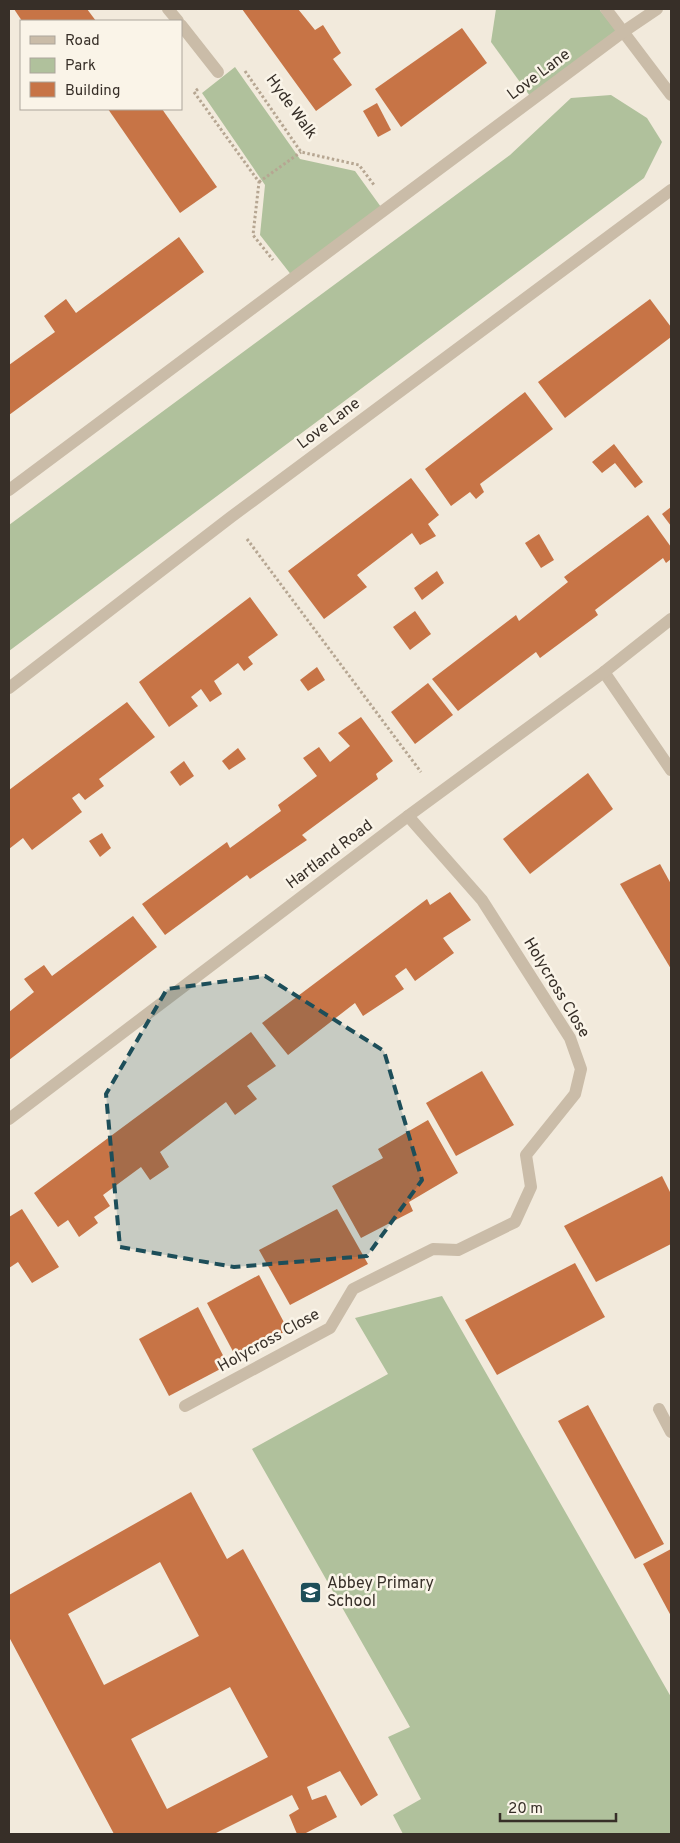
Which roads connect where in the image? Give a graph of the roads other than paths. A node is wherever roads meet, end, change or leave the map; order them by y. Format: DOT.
graph roads {
  1 [pos="168,9"];
  2 [pos="606,9"];
  3 [pos="657,9"];
  4 [pos="177,20"];
  5 [pos="182,26"];
  6 [pos="623,32"];
  7 [pos="218,72"];
  8 [pos="671,94"];
  9 [pos="671,190"];
  10 [pos="9,490"];
  11 [pos="671,620"];
  12 [pos="604,672"];
  13 [pos="9,688"];
  14 [pos="671,770"];
  15 [pos="408,816"];
  16 [pos="9,1118"];
  17 [pos="185,1406"];
  18 [pos="659,1409"];
  19 [pos="671,1432"];
  1 -- 4 [label="street"];
  2 -- 6 [label="street"];
  3 -- 6 [label="street, Love Lane"];
  5 -- 7 [label="street"];
  6 -- 8 [label="street"];
  6 -- 10 [label="street, Love Lane"];
  9 -- 13 [label="street, Love Lane"];
  11 -- 12 [label="street, Hartland Road"];
  12 -- 14 [label="street"];
  12 -- 15 [label="street, Hartland Road"];
  15 -- 16 [label="street, Hartland Road"];
  15 -- 17 [label="street, Holycross Close"];
  18 -- 19 [label="street"];
}
